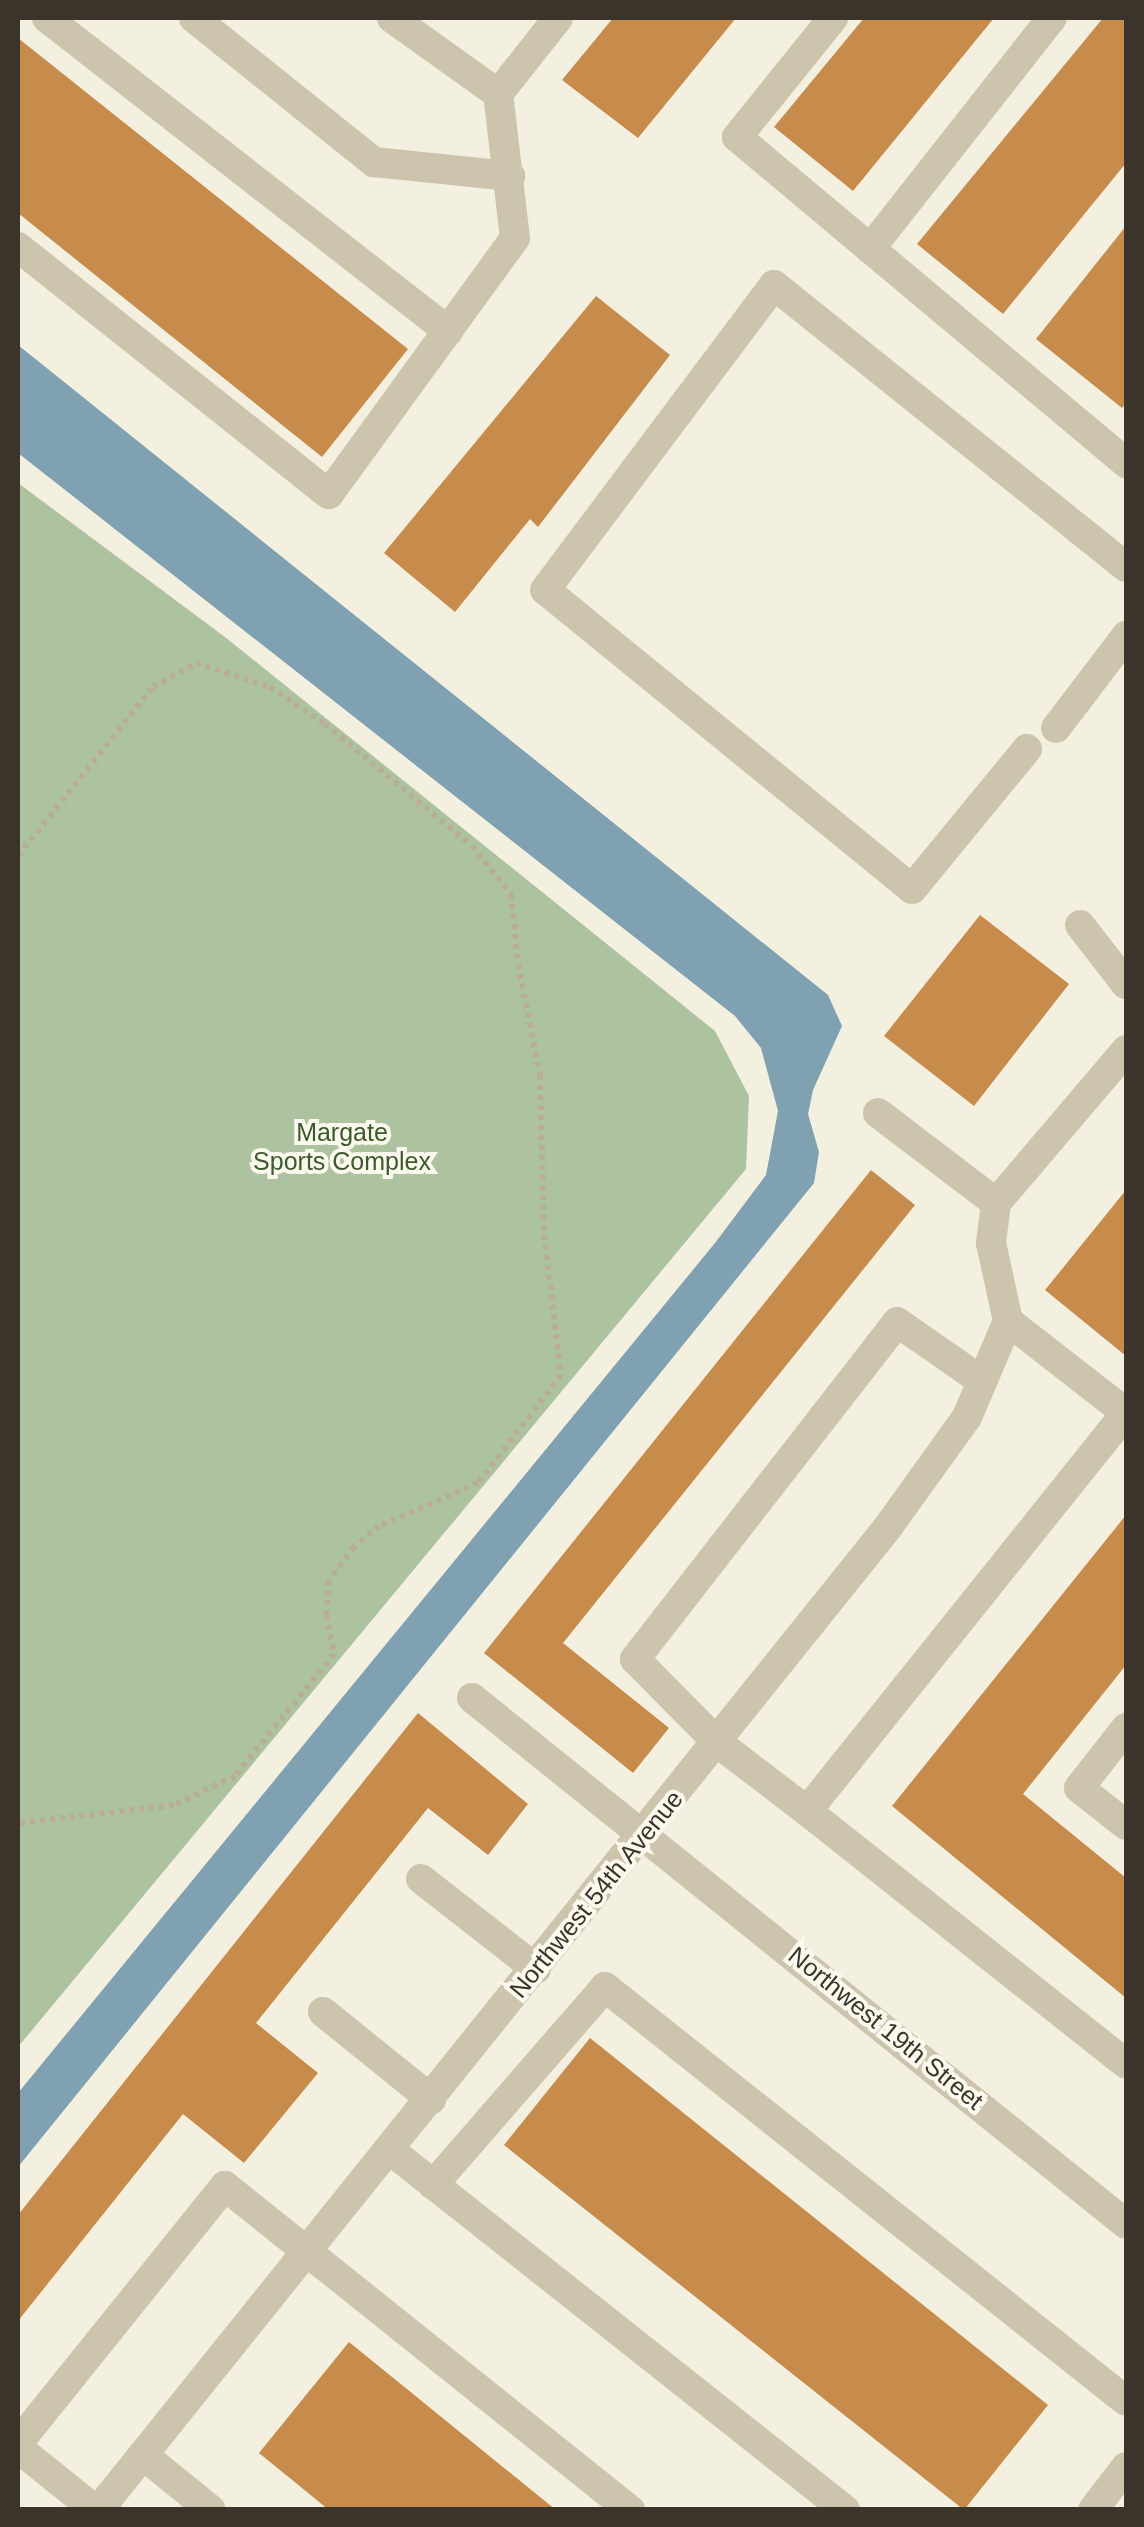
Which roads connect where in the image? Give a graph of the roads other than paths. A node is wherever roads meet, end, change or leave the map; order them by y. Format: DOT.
graph roads {
  1 [pos="47,18"];
  2 [pos="194,18"];
  3 [pos="392,18"];
  4 [pos="558,18"];
  5 [pos="833,18"];
  6 [pos="1052,18"];
  7 [pos="498,94"];
  8 [pos="510,176"];
  9 [pos="18,247"];
  10 [pos="870,249"];
  11 [pos="448,331"];
  12 [pos="1126,463"];
  13 [pos="1126,566"];
  14 [pos="1126,636"];
  15 [pos="1056,728"];
  16 [pos="1027,749"];
  17 [pos="1080,925"];
  18 [pos="1126,984"];
  19 [pos="1126,1050"];
  20 [pos="878,1113"];
  21 [pos="996,1203"];
  22 [pos="1008,1321"];
  23 [pos="982,1381"];
  24 [pos="1126,1413"];
  25 [pos="472,1698"];
  26 [pos="1126,1728"];
  27 [pos="718,1743"];
  28 [pos="808,1811"];
  29 [pos="1126,1825"];
  30 [pos="644,1836"];
  31 [pos="421,1879"];
  32 [pos="536,1969"];
  33 [pos="323,2012"];
  34 [pos="1126,2064"];
  35 [pos="431,2099"];
  36 [pos="390,2150"];
  37 [pos="434,2185"];
  38 [pos="1126,2224"];
  39 [pos="308,2251"];
  40 [pos="1126,2401"];
  41 [pos="18,2446"];
  42 [pos="143,2455"];
  43 [pos="1126,2468"];
  44 [pos="94,2510"];
  45 [pos="104,2510"];
  46 [pos="210,2510"];
  47 [pos="630,2510"];
  48 [pos="845,2510"];
  49 [pos="1093,2510"];
  1 -- 11 [label="street"];
  2 -- 8 [label="street"];
  3 -- 7 [label="street"];
  4 -- 7 [label="street"];
  5 -- 10 [label="street"];
  6 -- 10 [label="street"];
  7 -- 8 [label="street"];
  8 -- 11 [label="street"];
  9 -- 11 [label="street"];
  10 -- 12 [label="street"];
  13 -- 16 [label="street"];
  14 -- 15 [label="street"];
  17 -- 18 [label="street"];
  19 -- 21 [label="street"];
  20 -- 21 [label="street"];
  21 -- 22 [label="street"];
  22 -- 23 [label="street, Northwest 54th Avenue"];
  22 -- 24 [label="street"];
  23 -- 27 [label="street, Northwest 54th Avenue"];
  23 -- 27 [label="street"];
  24 -- 28 [label="street"];
  25 -- 30 [label="street, Northwest 19th Street"];
  26 -- 29 [label="street"];
  27 -- 28 [label="street"];
  27 -- 30 [label="street, Northwest 54th Avenue"];
  28 -- 34 [label="street"];
  30 -- 32 [label="street, Northwest 54th Avenue"];
  30 -- 38 [label="street, Northwest 19th Street"];
  31 -- 32 [label="street"];
  32 -- 35 [label="street, Northwest 54th Avenue"];
  33 -- 35 [label="street"];
  35 -- 36 [label="street, Northwest 54th Avenue"];
  36 -- 37 [label="street"];
  36 -- 39 [label="street, Northwest 54th Avenue"];
  37 -- 40 [label="street"];
  37 -- 48 [label="street"];
  39 -- 41 [label="street"];
  39 -- 42 [label="street, Northwest 54th Avenue"];
  39 -- 47 [label="street"];
  41 -- 44 [label="street"];
  42 -- 45 [label="street, Northwest 54th Avenue"];
  42 -- 46 [label="street"];
  43 -- 49 [label="street"];
}
